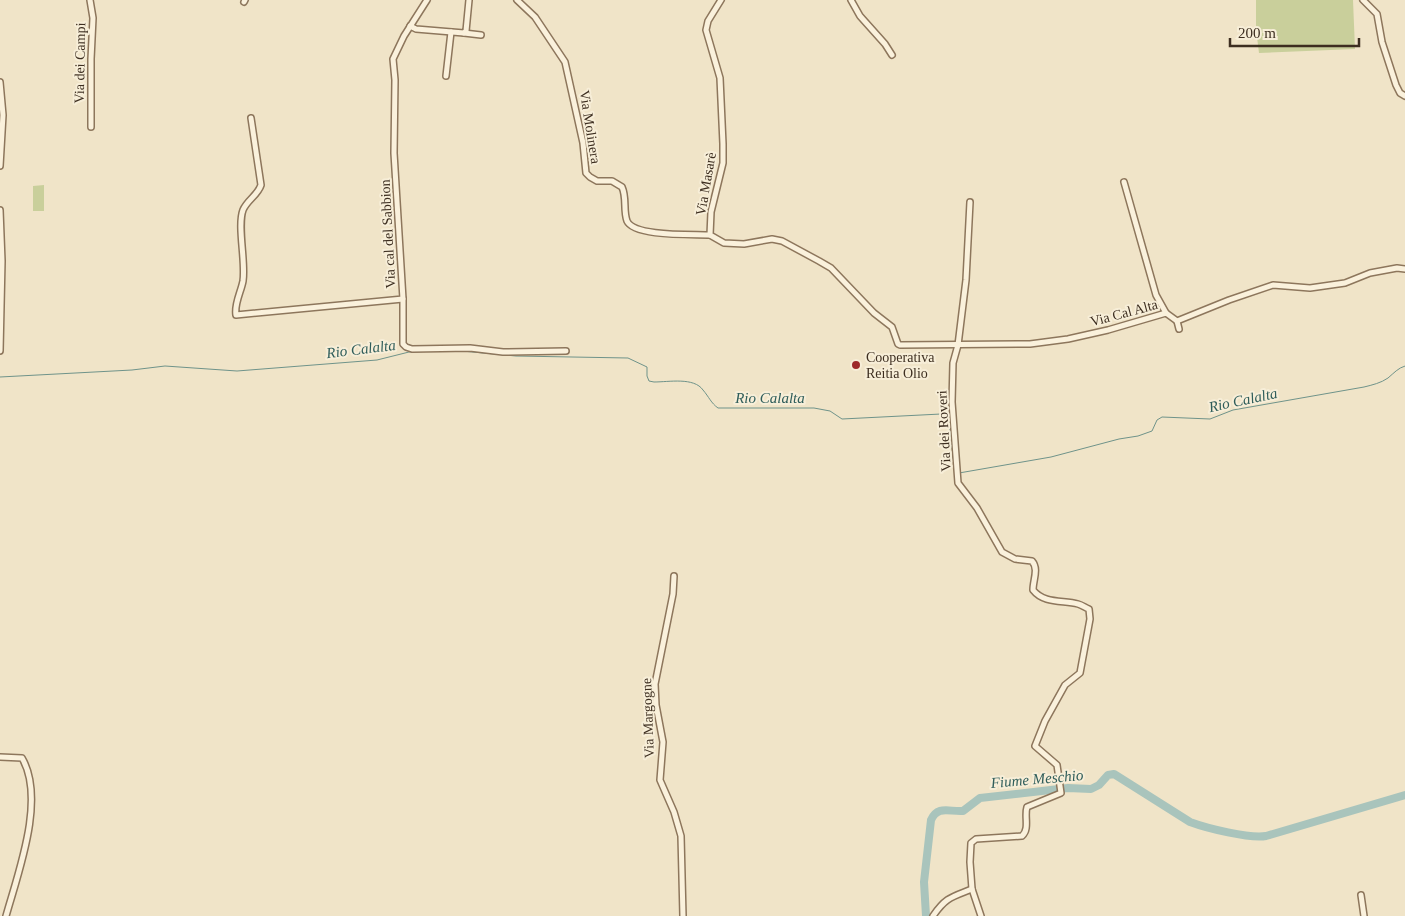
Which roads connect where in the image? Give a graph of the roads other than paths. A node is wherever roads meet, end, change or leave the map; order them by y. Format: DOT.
graph roads {
  1 [pos="90,0"];
  2 [pos="427,0"];
  3 [pos="469,0"];
  4 [pos="517,0"];
  5 [pos="721,0"];
  6 [pos="851,0"];
  7 [pos="1363,0"];
  8 [pos="410,26"];
  9 [pos="451,32"];
  10 [pos="464,33"];
  11 [pos="481,35"];
  12 [pos="892,55"];
  13 [pos="446,76"];
  14 [pos="0,82"];
  15 [pos="1405,96"];
  16 [pos="252,118"];
  17 [pos="90,127"];
  18 [pos="0,166"];
  19 [pos="1124,182"];
  20 [pos="970,202"];
  21 [pos="0,210"];
  22 [pos="710,235"];
  23 [pos="1405,269"];
  24 [pos="403,300"];
  25 [pos="1166,313"];
  26 [pos="1177,321"];
  27 [pos="1179,330"];
  28 [pos="898,344"];
  29 [pos="958,345"];
  30 [pos="0,351"];
  31 [pos="566,351"];
  32 [pos="674,576"];
  33 [pos="0,757"];
  34 [pos="972,889"];
  35 [pos="1361,895"];
  36 [pos="6,916"];
  37 [pos="683,916"];
  38 [pos="933,916"];
  39 [pos="981,916"];
  40 [pos="1364,916"];
  1 -- 17 [label="street, Via dei Campi"];
  2 -- 8 [label="street"];
  3 -- 10 [label="street"];
  4 -- 22 [label="street, Via Molinera"];
  5 -- 22 [label="street, Via Masarè"];
  6 -- 12 [label="street"];
  7 -- 15 [label="street"];
  8 -- 9 [label="street"];
  8 -- 24 [label="street, Via cal del Sabbion"];
  9 -- 10 [label="street"];
  9 -- 13 [label="street"];
  10 -- 11 [label="street"];
  14 -- 18 [label="street"];
  16 -- 24 [label="street, Via cal del Sabbion"];
  19 -- 25 [label="street"];
  20 -- 29 [label="street, Via dei Roveri"];
  21 -- 30 [label="street"];
  22 -- 28 [label="street, Via Masarè"];
  23 -- 26 [label="street, Via Cal Alta"];
  24 -- 31 [label="street"];
  25 -- 26 [label="street, Via Cal Alta"];
  25 -- 29 [label="street, Via Cal Alta"];
  26 -- 27 [label="street"];
  28 -- 29 [label="street, Via Cal Alta"];
  29 -- 34 [label="street, Via dei Roveri"];
  32 -- 37 [label="street, Via Margogne"];
  33 -- 36 [label="street"];
  34 -- 38 [label="street"];
  34 -- 39 [label="street"];
  35 -- 40 [label="street"];
}
